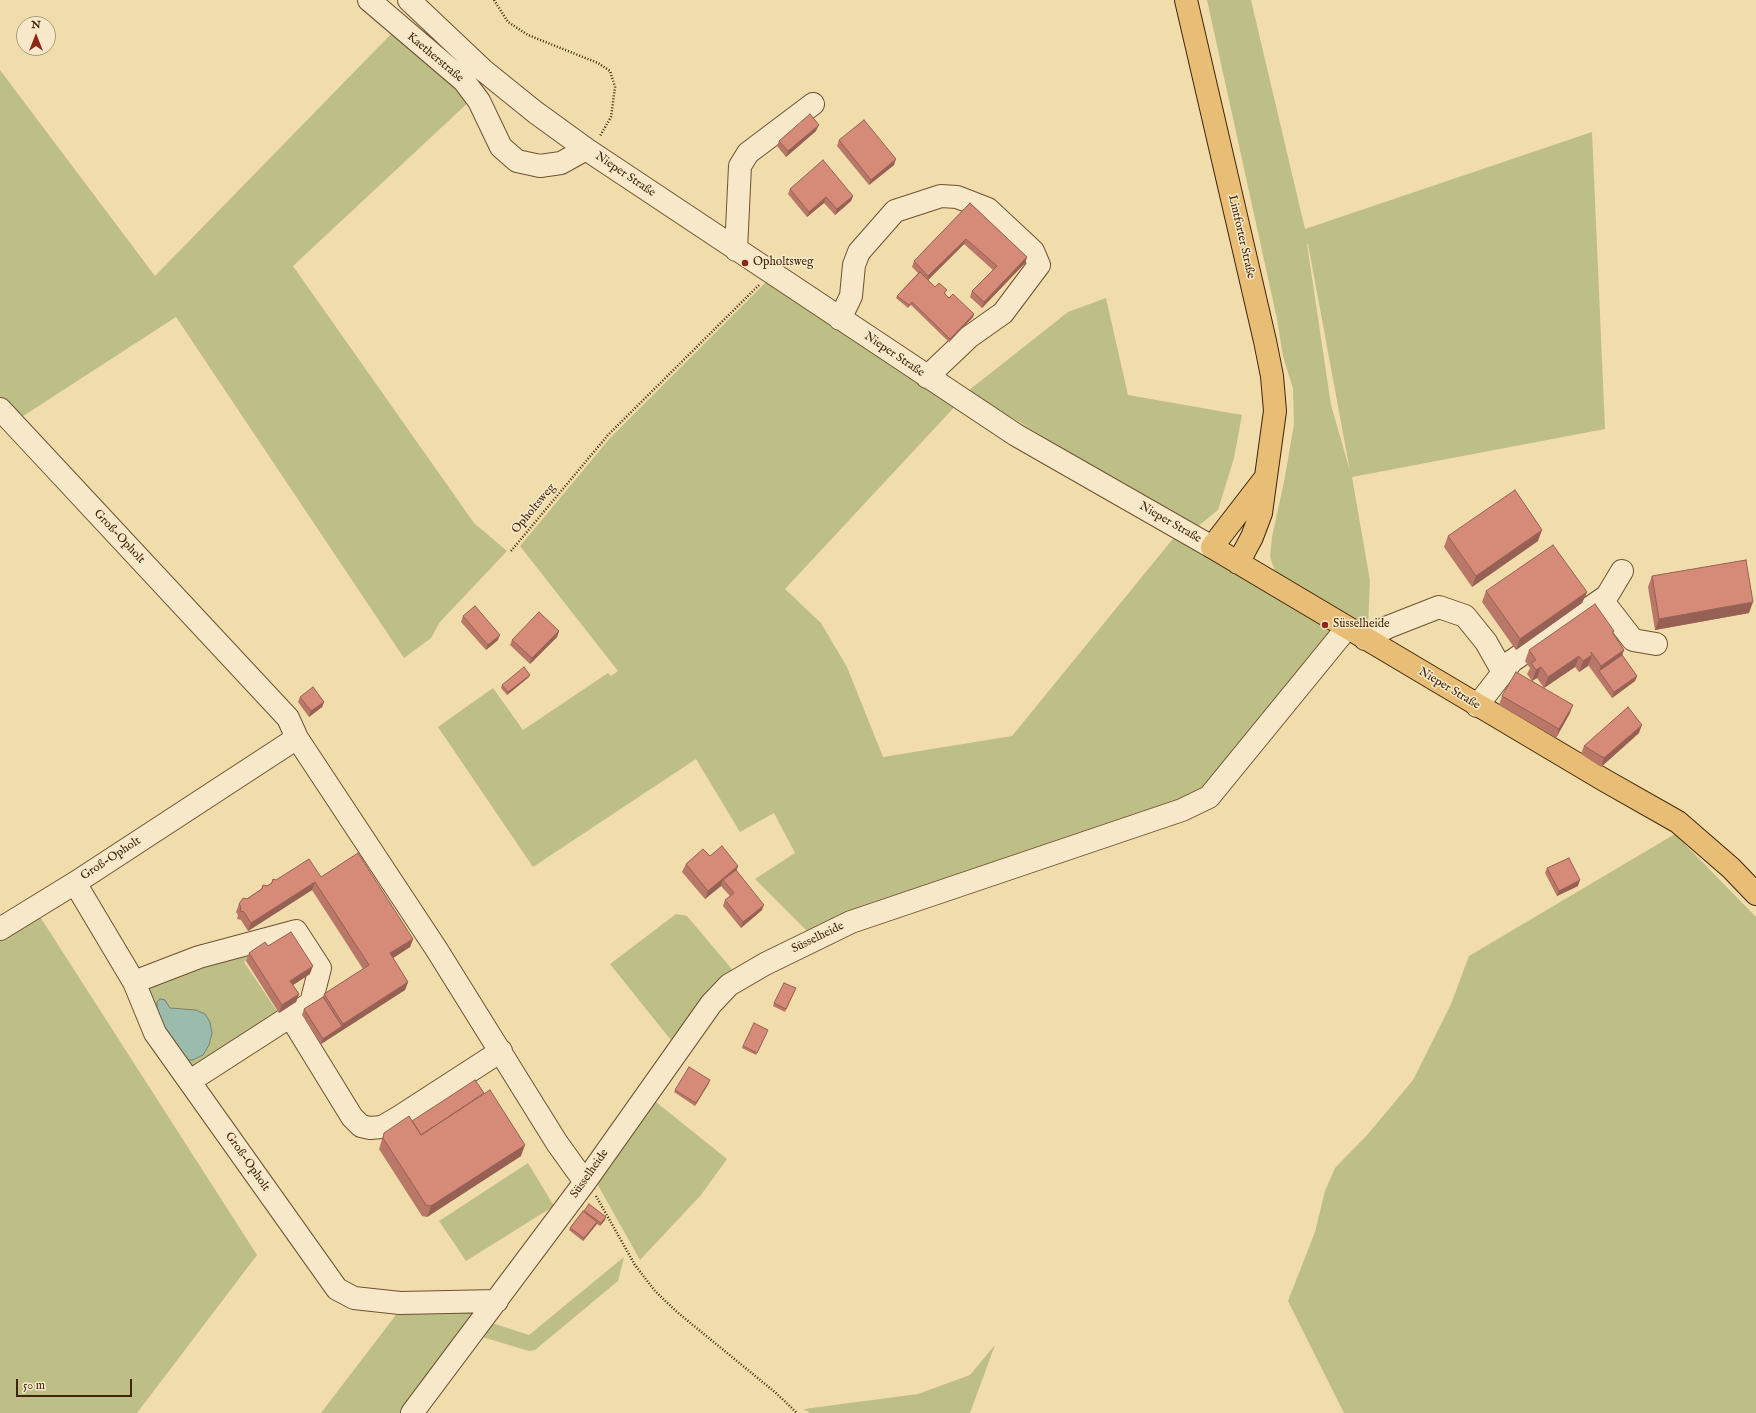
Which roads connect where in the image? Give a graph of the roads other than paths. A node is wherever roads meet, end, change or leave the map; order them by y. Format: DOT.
graph roads {
  1 [pos="369,0"];
  2 [pos="409,0"];
  3 [pos="1186,0"];
  4 [pos="813,104"];
  5 [pos="586,149"];
  6 [pos="736,250"];
  7 [pos="840,319"];
  8 [pos="927,377"];
  9 [pos="0,409"];
  10 [pos="1266,477"];
  11 [pos="1212,547"];
  12 [pos="1238,563"];
  13 [pos="1622,570"];
  14 [pos="1602,600"];
  15 [pos="1347,628"];
  16 [pos="1365,639"];
  17 [pos="1656,644"];
  18 [pos="1503,672"];
  19 [pos="1478,706"];
  20 [pos="297,738"];
  21 [pos="75,883"];
  22 [pos="1756,894"];
  23 [pos="0,929"];
  24 [pos="134,982"];
  25 [pos="290,1016"];
  26 [pos="501,1051"];
  27 [pos="190,1081"];
  28 [pos="585,1182"];
  29 [pos="497,1301"];
  30 [pos="412,1413"];
  1 -- 5 [label="street, Kaetherstraße"];
  2 -- 5 [label="street, Nieper Straße"];
  3 -- 10 [label="main road, Lintforter Straße"];
  4 -- 6 [label="street"];
  5 -- 6 [label="street, Nieper Straße"];
  6 -- 7 [label="street, Nieper Straße"];
  7 -- 8 [label="street, Nieper Straße"];
  7 -- 8 [label="street"];
  8 -- 11 [label="street, Nieper Straße"];
  9 -- 20 [label="street, Groß-Opholt"];
  10 -- 11 [label="main road, Lintforter Straße"];
  10 -- 12 [label="main road, Lintforter Straße"];
  11 -- 12 [label="main road, Nieper Straße"];
  12 -- 15 [label="main road, Nieper Straße"];
  13 -- 14 [label="street"];
  14 -- 17 [label="street"];
  14 -- 18 [label="street"];
  15 -- 16 [label="main road, Nieper Straße"];
  15 -- 28 [label="street, Süsselheide"];
  16 -- 18 [label="street"];
  16 -- 19 [label="main road, Nieper Straße"];
  18 -- 19 [label="street"];
  19 -- 22 [label="main road, Nieper Straße"];
  20 -- 21 [label="street, Groß-Opholt"];
  20 -- 26 [label="street"];
  21 -- 23 [label="street"];
  21 -- 24 [label="street, Groß-Opholt"];
  24 -- 25 [label="street"];
  24 -- 27 [label="street, Groß-Opholt"];
  25 -- 26 [label="street"];
  25 -- 27 [label="street"];
  26 -- 28 [label="street"];
  27 -- 29 [label="street, Groß-Opholt"];
  28 -- 29 [label="street, Süsselheide"];
  29 -- 30 [label="street, Süsselheide"];
}
